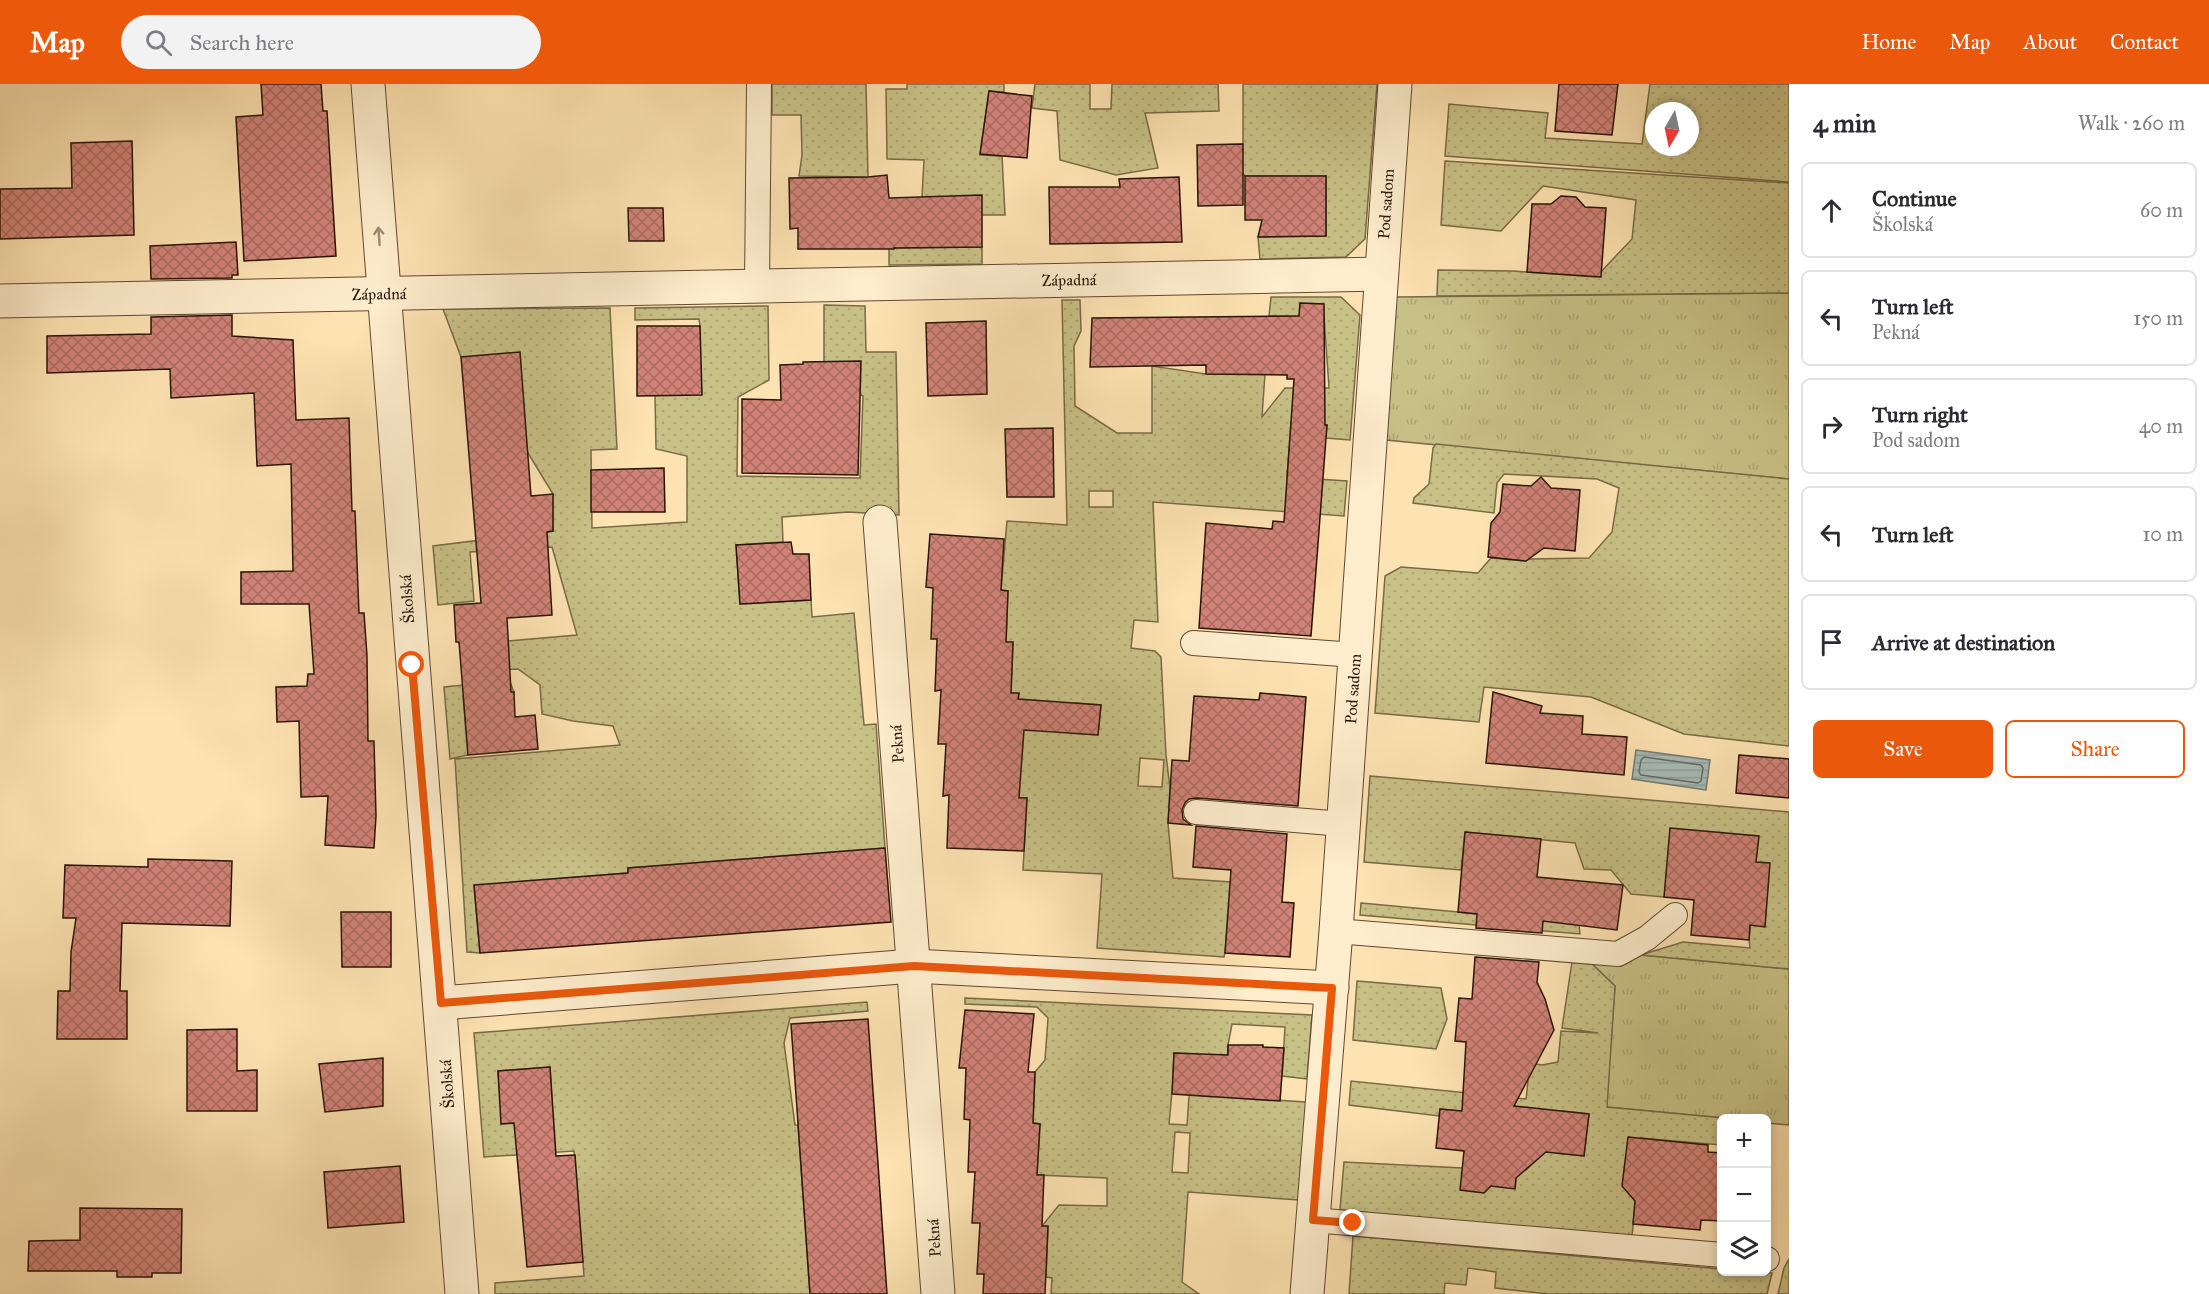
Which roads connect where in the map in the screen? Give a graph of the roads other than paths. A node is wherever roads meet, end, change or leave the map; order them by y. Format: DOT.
graph roads {
  1 [pos="368,84"];
  2 [pos="759,84"];
  3 [pos="1395,84"];
  4 [pos="1382,274"];
  5 [pos="757,286"];
  6 [pos="384,294"];
  7 [pos="0,301"];
  8 [pos="880,522"];
  9 [pos="1193,643"];
  10 [pos="1355,655"];
  11 [pos="1196,812"];
  12 [pos="1343,824"];
  13 [pos="1675,915"];
  14 [pos="1336,931"];
  15 [pos="914,966"];
  16 [pos="1332,988"];
  17 [pos="441,1003"];
  18 [pos="1313,1220"];
  19 [pos="1717,1256"];
  20 [pos="462,1294"];
  21 [pos="938,1294"];
  22 [pos="1307,1294"];
  6 -- 1 [label="street, Školská, one-way"];
  2 -- 5 [label="lane"];
  3 -- 4 [label="street, Pod sadom"];
  4 -- 5 [label="street, Západná"];
  4 -- 10 [label="street, Pod sadom"];
  5 -- 6 [label="street, Západná"];
  6 -- 7 [label="street, Západná"];
  6 -- 17 [label="street, Školská"];
  8 -- 15 [label="street, Pekná"];
  9 -- 10 [label="lane"];
  10 -- 12 [label="street, Pod sadom"];
  11 -- 12 [label="lane"];
  12 -- 14 [label="street, Pod sadom"];
  13 -- 14 [label="lane"];
  14 -- 16 [label="street, Pod sadom"];
  15 -- 16 [label="street"];
  15 -- 17 [label="street"];
  15 -- 21 [label="street, Pekná"];
  16 -- 18 [label="street, Pod sadom"];
  17 -- 20 [label="street, Školská"];
  18 -- 19 [label="lane"];
  18 -- 22 [label="street, Pod sadom"];
}
